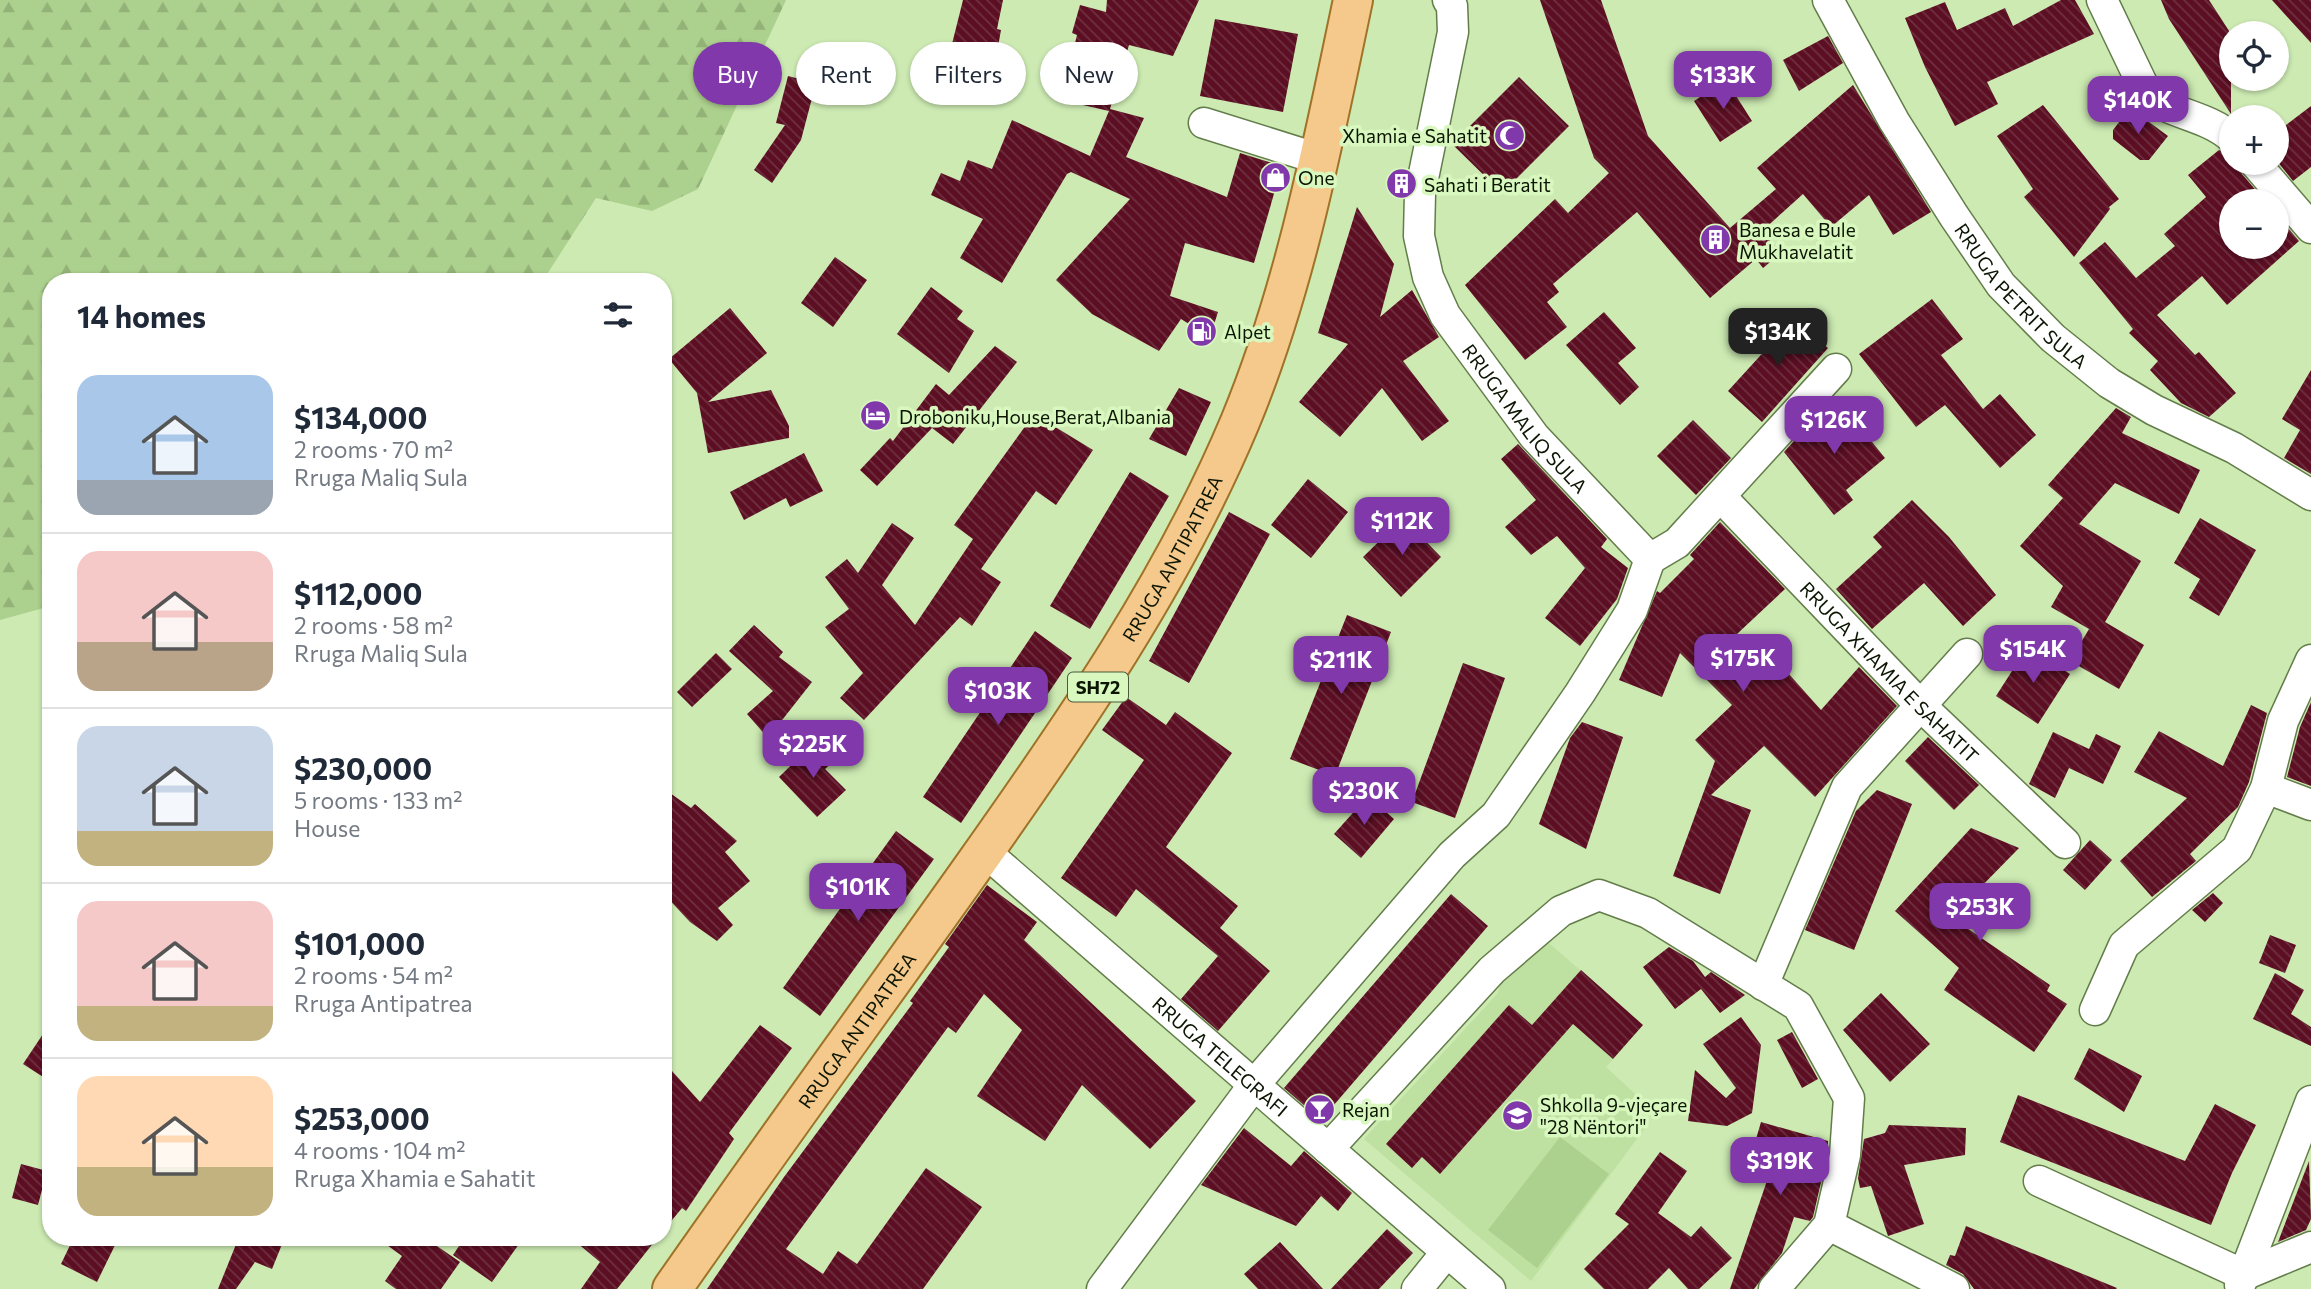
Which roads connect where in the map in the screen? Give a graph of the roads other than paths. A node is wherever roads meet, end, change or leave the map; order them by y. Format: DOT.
graph roads {
  1 [pos="1353,0"];
  2 [pos="1448,0"];
  3 [pos="1828,0"];
  4 [pos="2102,0"];
  5 [pos="1204,124"];
  6 [pos="2219,126"];
  7 [pos="1319,159"];
  8 [pos="2265,175"];
  9 [pos="2311,228"];
  10 [pos="1836,369"];
  11 [pos="2311,495"];
  12 [pos="1721,497"];
  13 [pos="1650,559"];
  14 [pos="1967,654"];
  15 [pos="2311,660"];
  16 [pos="1922,707"];
  17 [pos="2266,788"];
  18 [pos="2311,805"];
  19 [pos="2065,843"];
  20 [pos="984,851"];
  21 [pos="1763,985"];
  22 [pos="2095,1010"];
  23 [pos="1254,1086"];
  24 [pos="2311,1101"];
  25 [pos="1328,1149"];
  26 [pos="2039,1181"];
  27 [pos="1829,1225"];
  28 [pos="2311,1247"];
  29 [pos="1447,1253"];
  30 [pos="2241,1282"];
  31 [pos="671,1289"];
  32 [pos="1102,1289"];
  33 [pos="1417,1289"];
  34 [pos="1490,1289"];
  35 [pos="1774,1289"];
  36 [pos="1954,1289"];
  1 -- 7 [label="main road, RRUGA ANTIPATREA / SH72"];
  2 -- 13 [label="street, RRUGA MALIQ SULA"];
  3 -- 11 [label="street, RRUGA PETRIT SULA"];
  4 -- 6 [label="street"];
  5 -- 7 [label="street"];
  7 -- 20 [label="main road, RRUGA ANTIPATREA / SH72"];
  8 -- 9 [label="street"];
  10 -- 12 [label="street"];
  12 -- 13 [label="street"];
  12 -- 16 [label="street, RRUGA XHAMIA E SAHATIT"];
  13 -- 23 [label="street"];
  14 -- 16 [label="street"];
  15 -- 17 [label="street"];
  16 -- 19 [label="street, RRUGA XHAMIA E SAHATIT"];
  16 -- 21 [label="street"];
  17 -- 18 [label="street"];
  17 -- 22 [label="street"];
  20 -- 23 [label="street, RRUGA TELEGRAFI"];
  20 -- 31 [label="main road, RRUGA ANTIPATREA / SH72"];
  21 -- 25 [label="street"];
  21 -- 27 [label="street"];
  23 -- 25 [label="street, RRUGA TELEGRAFI"];
  23 -- 32 [label="street"];
  24 -- 30 [label="street"];
  25 -- 29 [label="street, RRUGA TELEGRAFI"];
  26 -- 30 [label="street"];
  27 -- 35 [label="street"];
  27 -- 36 [label="street"];
  28 -- 30 [label="street"];
  29 -- 33 [label="street"];
  29 -- 34 [label="street, RRUGA TELEGRAFI"];
}
